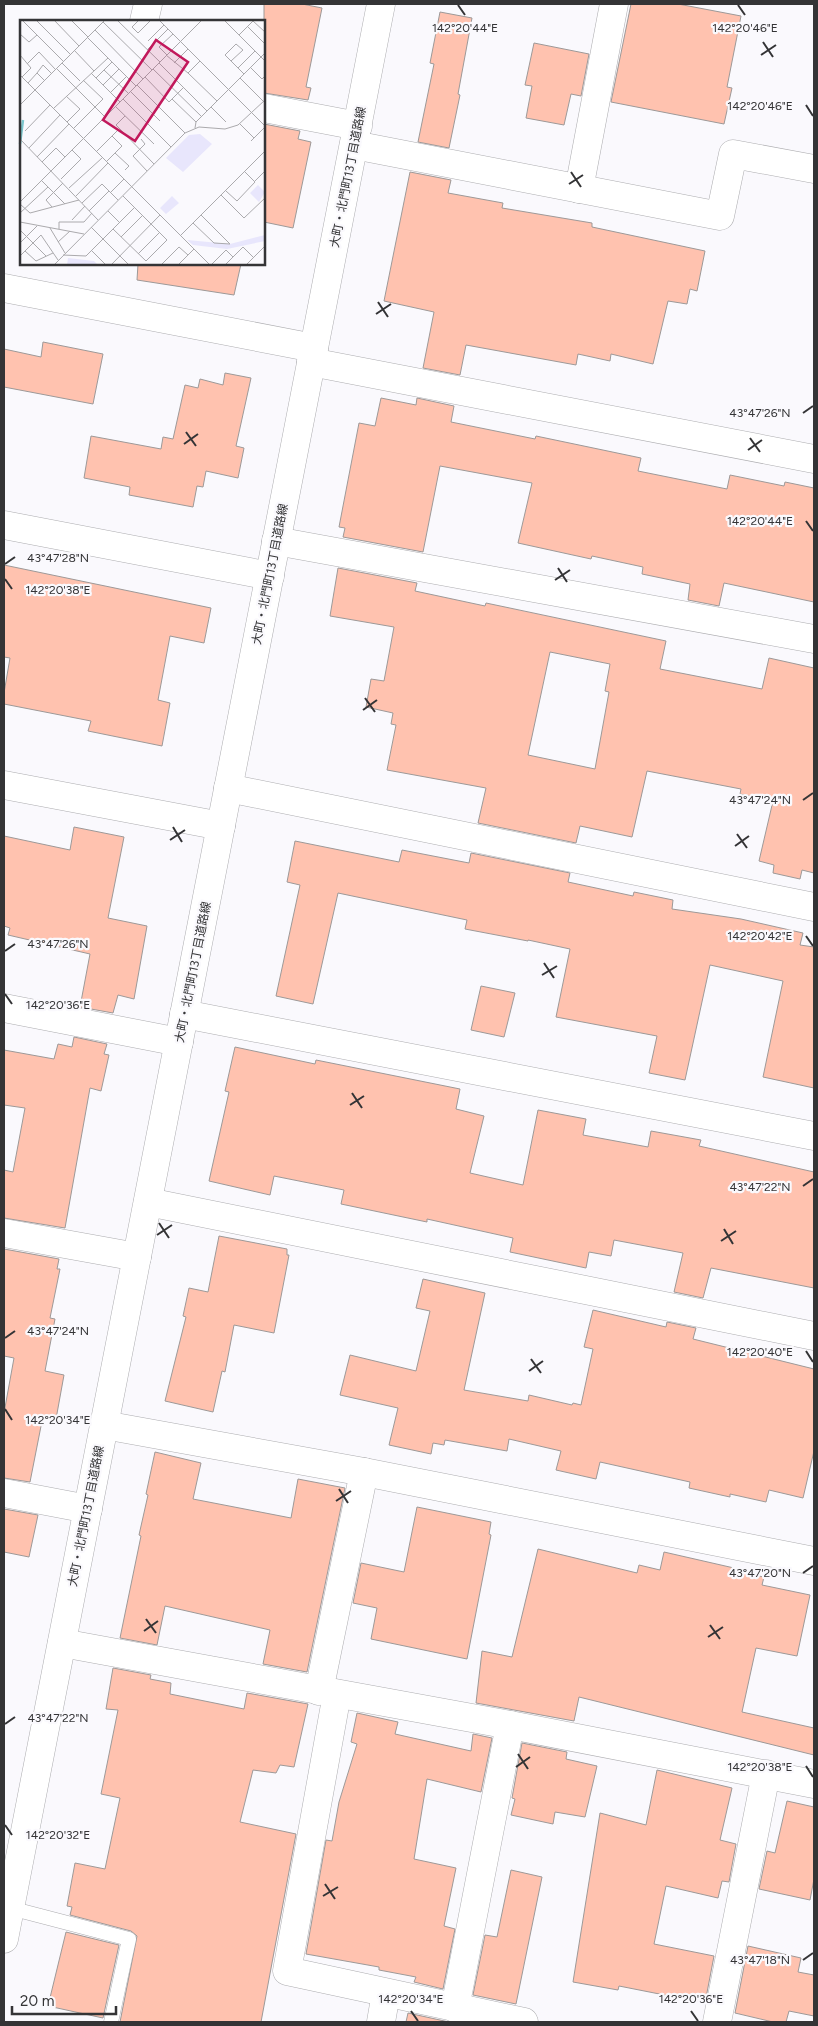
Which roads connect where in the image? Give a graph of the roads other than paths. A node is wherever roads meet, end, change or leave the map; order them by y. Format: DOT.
graph roads {
  1 [pos="148,4"];
  2 [pos="382,4"];
  3 [pos="614,4"];
  4 [pos="144,20"];
  5 [pos="265,108"];
  6 [pos="356,136"];
  7 [pos="814,169"];
  8 [pos="579,189"];
  9 [pos="4,288"];
  10 [pos="313,355"];
  11 [pos="814,459"];
  12 [pos="4,526"];
  13 [pos="276,541"];
  14 [pos="270,576"];
  15 [pos="814,639"];
  16 [pos="4,784"];
  17 [pos="228,788"];
  18 [pos="221,826"];
  19 [pos="814,907"];
  20 [pos="4,1008"];
  21 [pos="184,1014"];
  22 [pos="179,1042"];
  23 [pos="814,1136"];
  24 [pos="148,1202"];
  25 [pos="4,1233"];
  26 [pos="137,1257"];
  27 [pos="814,1336"];
  28 [pos="104,1425"];
  29 [pos="364,1472"];
  30 [pos="4,1493"];
  31 [pos="88,1509"];
  32 [pos="814,1561"];
  33 [pos="62,1643"];
  34 [pos="328,1692"];
  35 [pos="510,1725"];
  36 [pos="766,1774"];
  37 [pos="814,1784"];
  38 [pos="10,1908"];
  39 [pos="4,1939"];
  40 [pos="386,1993"];
  41 [pos="455,2008"];
  42 [pos="111,2022"];
  43 [pos="381,2022"];
  44 [pos="524,2022"];
  45 [pos="717,2022"];
  1 -- 4 [label="street"];
  2 -- 6 [label="street, 大町・北門町13丁目道路線"];
  3 -- 8 [label="street"];
  5 -- 6 [label="street"];
  6 -- 8 [label="street"];
  6 -- 10 [label="street, 大町・北門町13丁目道路線"];
  7 -- 8 [label="street"];
  9 -- 10 [label="street"];
  10 -- 11 [label="street"];
  10 -- 13 [label="street, 大町・北門町13丁目道路線"];
  12 -- 14 [label="street"];
  13 -- 14 [label="street, 大町・北門町13丁目道路線"];
  13 -- 15 [label="street"];
  14 -- 17 [label="street, 大町・北門町13丁目道路線"];
  16 -- 18 [label="street"];
  17 -- 18 [label="street, 大町・北門町13丁目道路線"];
  17 -- 19 [label="street"];
  18 -- 21 [label="street, 大町・北門町13丁目道路線"];
  20 -- 22 [label="street"];
  21 -- 22 [label="street, 大町・北門町13丁目道路線"];
  21 -- 23 [label="street"];
  22 -- 24 [label="street, 大町・北門町13丁目道路線"];
  24 -- 26 [label="street, 大町・北門町13丁目道路線"];
  24 -- 27 [label="street"];
  25 -- 26 [label="street"];
  26 -- 28 [label="street, 大町・北門町13丁目道路線"];
  28 -- 29 [label="street"];
  28 -- 31 [label="street, 大町・北門町13丁目道路線"];
  29 -- 32 [label="street"];
  29 -- 34 [label="street"];
  30 -- 31 [label="street"];
  31 -- 33 [label="street, 大町・北門町13丁目道路線"];
  33 -- 34 [label="street"];
  33 -- 38 [label="street, 大町・北門町13丁目道路線"];
  34 -- 35 [label="street"];
  34 -- 40 [label="street"];
  35 -- 36 [label="street"];
  35 -- 41 [label="street"];
  36 -- 37 [label="street"];
  36 -- 45 [label="street"];
  38 -- 39 [label="street, 大町・北門町13丁目道路線"];
  38 -- 42 [label="lane"];
  40 -- 41 [label="street"];
  40 -- 43 [label="street"];
  41 -- 44 [label="street"];
}
